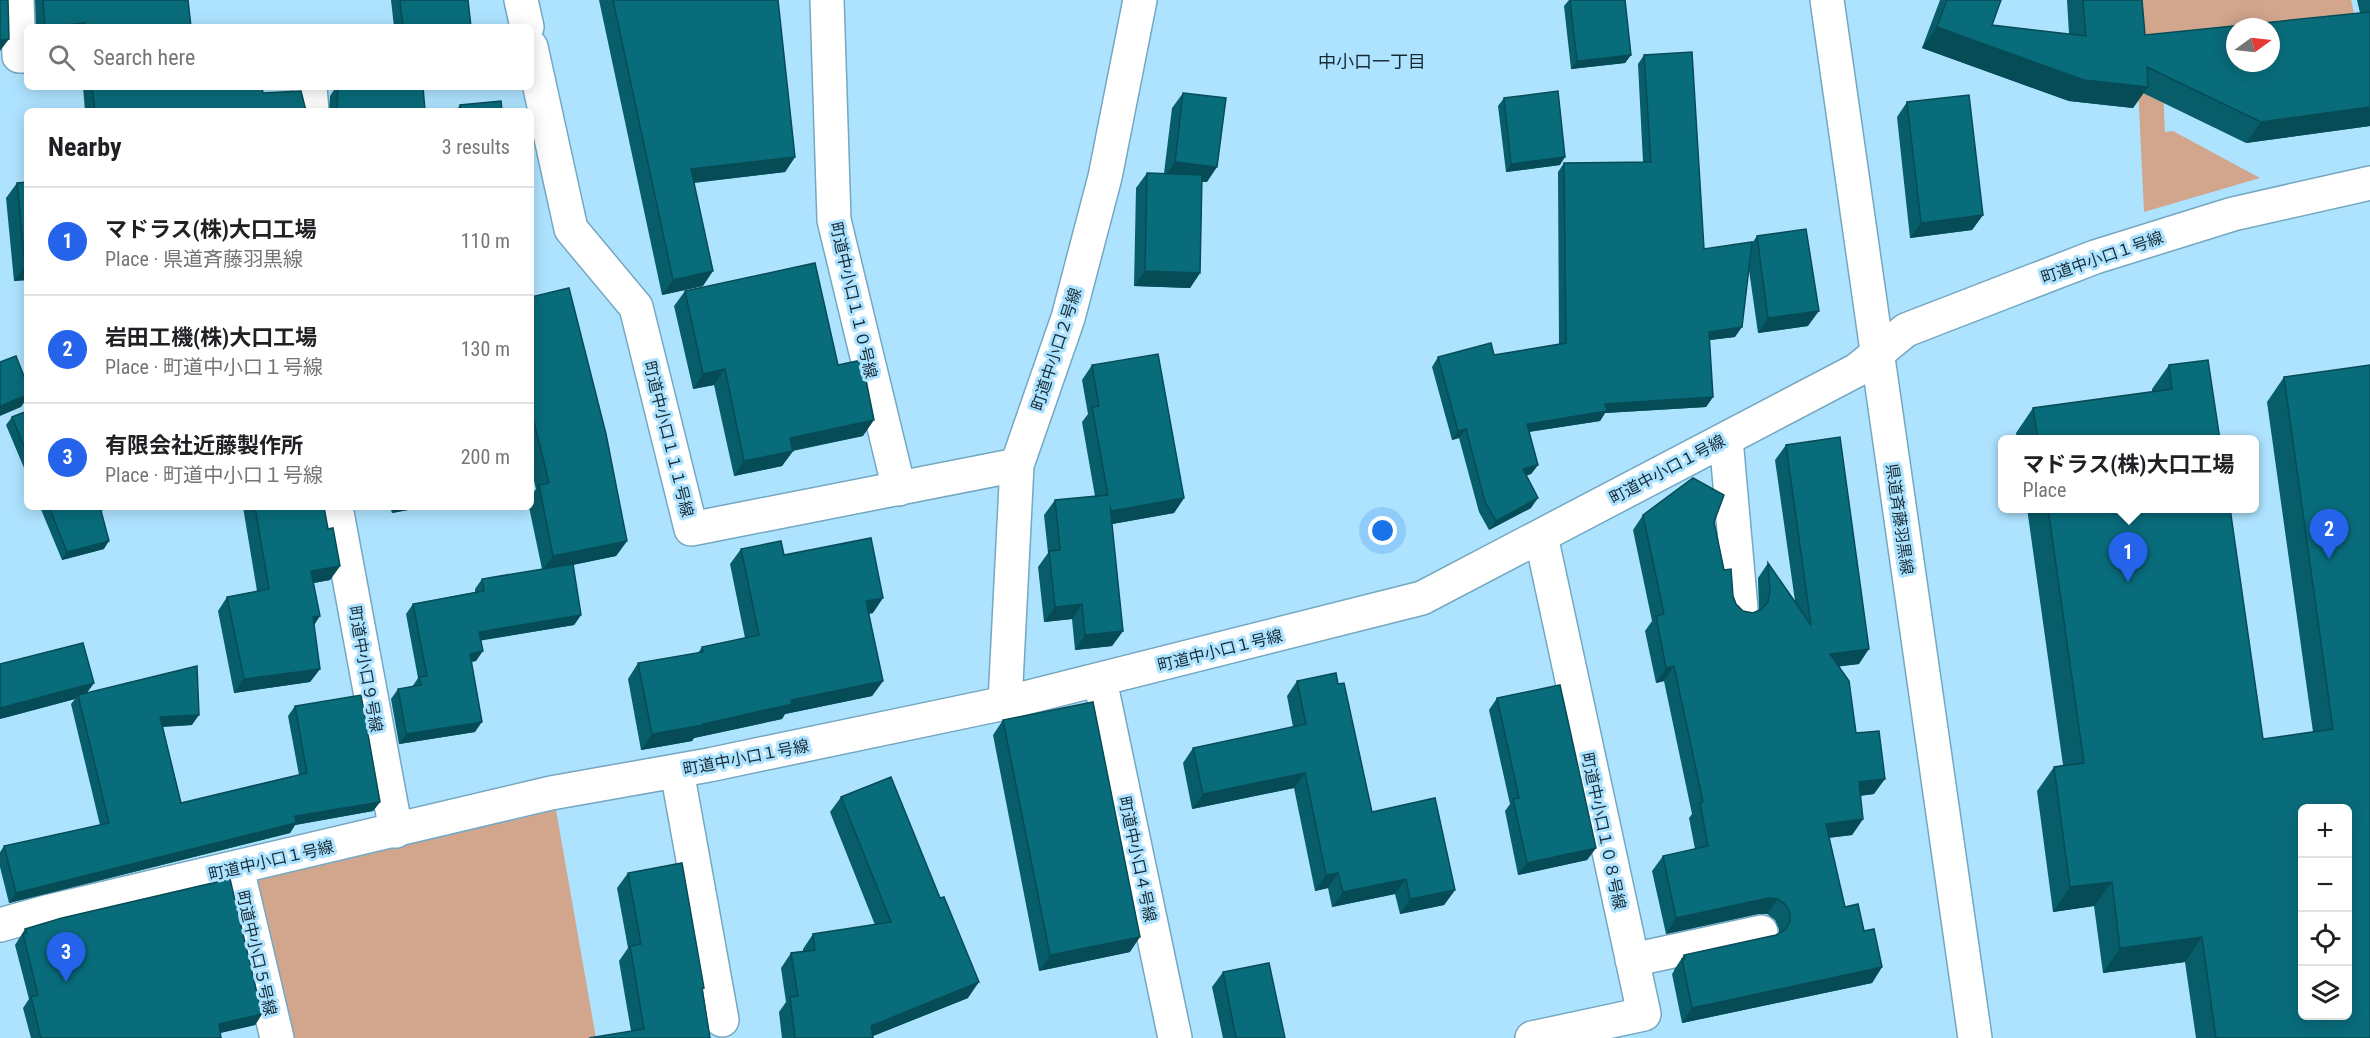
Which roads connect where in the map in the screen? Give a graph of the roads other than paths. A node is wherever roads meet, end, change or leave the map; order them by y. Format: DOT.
graph roads {
  1 [pos="17,0"];
  2 [pos="521,0"];
  3 [pos="827,0"];
  4 [pos="1140,0"];
  5 [pos="1827,0"];
  6 [pos="526,24"];
  7 [pos="24,56"];
  8 [pos="534,61"];
  9 [pos="310,90"];
  10 [pos="312,108"];
  11 [pos="2370,183"];
  12 [pos="1876,355"];
  13 [pos="1726,439"];
  14 [pos="1017,465"];
  15 [pos="899,489"];
  16 [pos="337,510"];
  17 [pos="1541,536"];
  18 [pos="1741,609"];
  19 [pos="1100,680"];
  20 [pos="1005,703"];
  21 [pos="677,771"];
  22 [pos="396,831"];
  23 [pos="237,868"];
  24 [pos="0,926"];
  25 [pos="1761,932"];
  26 [pos="1632,960"];
  27 [pos="722,1020"];
  28 [pos="277,1038"];
  29 [pos="1176,1038"];
  30 [pos="1532,1038"];
  31 [pos="1975,1038"];
  1 -- 7 [label="street"];
  2 -- 6 [label="street"];
  3 -- 15 [label="street, 町道中小口１１０号線"];
  4 -- 14 [label="street, 町道中小口２号線"];
  5 -- 12 [label="street, 県道斉藤羽黒線"];
  8 -- 15 [label="street, 町道中小口１１１号線"];
  9 -- 10 [label="street"];
  11 -- 12 [label="street, 町道中小口１号線"];
  12 -- 13 [label="street, 町道中小口１号線"];
  12 -- 31 [label="street, 県道斉藤羽黒線"];
  13 -- 17 [label="street, 町道中小口１号線"];
  13 -- 18 [label="street"];
  14 -- 15 [label="street, 町道中小口１１１号線"];
  14 -- 20 [label="street, 町道中小口２号線"];
  16 -- 22 [label="street, 町道中小口９号線"];
  17 -- 19 [label="street, 町道中小口１号線"];
  17 -- 26 [label="street, 町道中小口１０８号線"];
  19 -- 20 [label="street, 町道中小口１号線"];
  19 -- 29 [label="street, 町道中小口４号線"];
  20 -- 21 [label="street, 町道中小口１号線"];
  21 -- 22 [label="street, 町道中小口１号線"];
  21 -- 27 [label="street"];
  22 -- 23 [label="street, 町道中小口１号線"];
  23 -- 24 [label="street, 町道中小口１号線"];
  23 -- 28 [label="street, 町道中小口５号線"];
  25 -- 26 [label="street"];
  26 -- 30 [label="street, 町道中小口１０８号線"];
}
